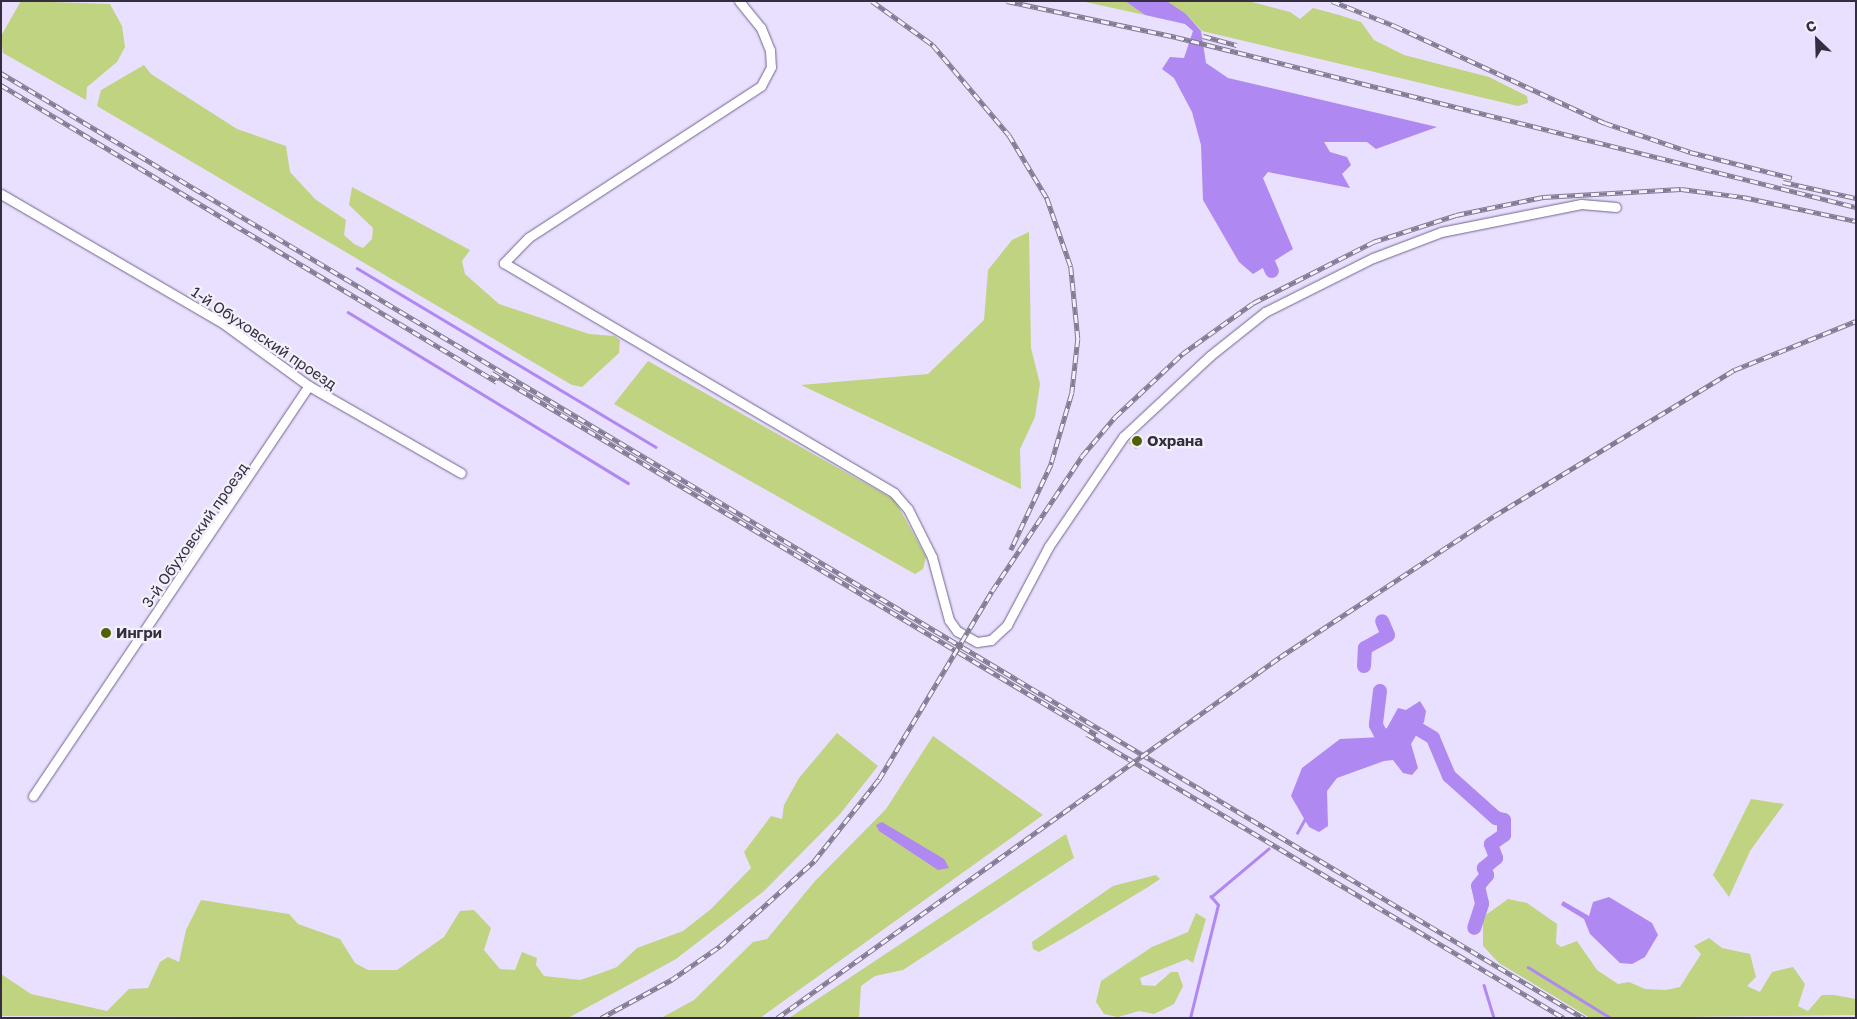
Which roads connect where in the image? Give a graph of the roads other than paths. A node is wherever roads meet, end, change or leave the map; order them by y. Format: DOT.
graph roads {
  1 [pos="739,1"];
  2 [pos="1,194"];
  3 [pos="1616,207"];
  4 [pos="309,386"];
  5 [pos="461,473"];
  6 [pos="33,796"];
  1 -- 3 [label="street"];
  2 -- 4 [label="street, 1-й Обуховский проезд"];
  4 -- 5 [label="street, 1-й Обуховский проезд"];
  4 -- 6 [label="street, 3-й Обуховский проезд"];
}
